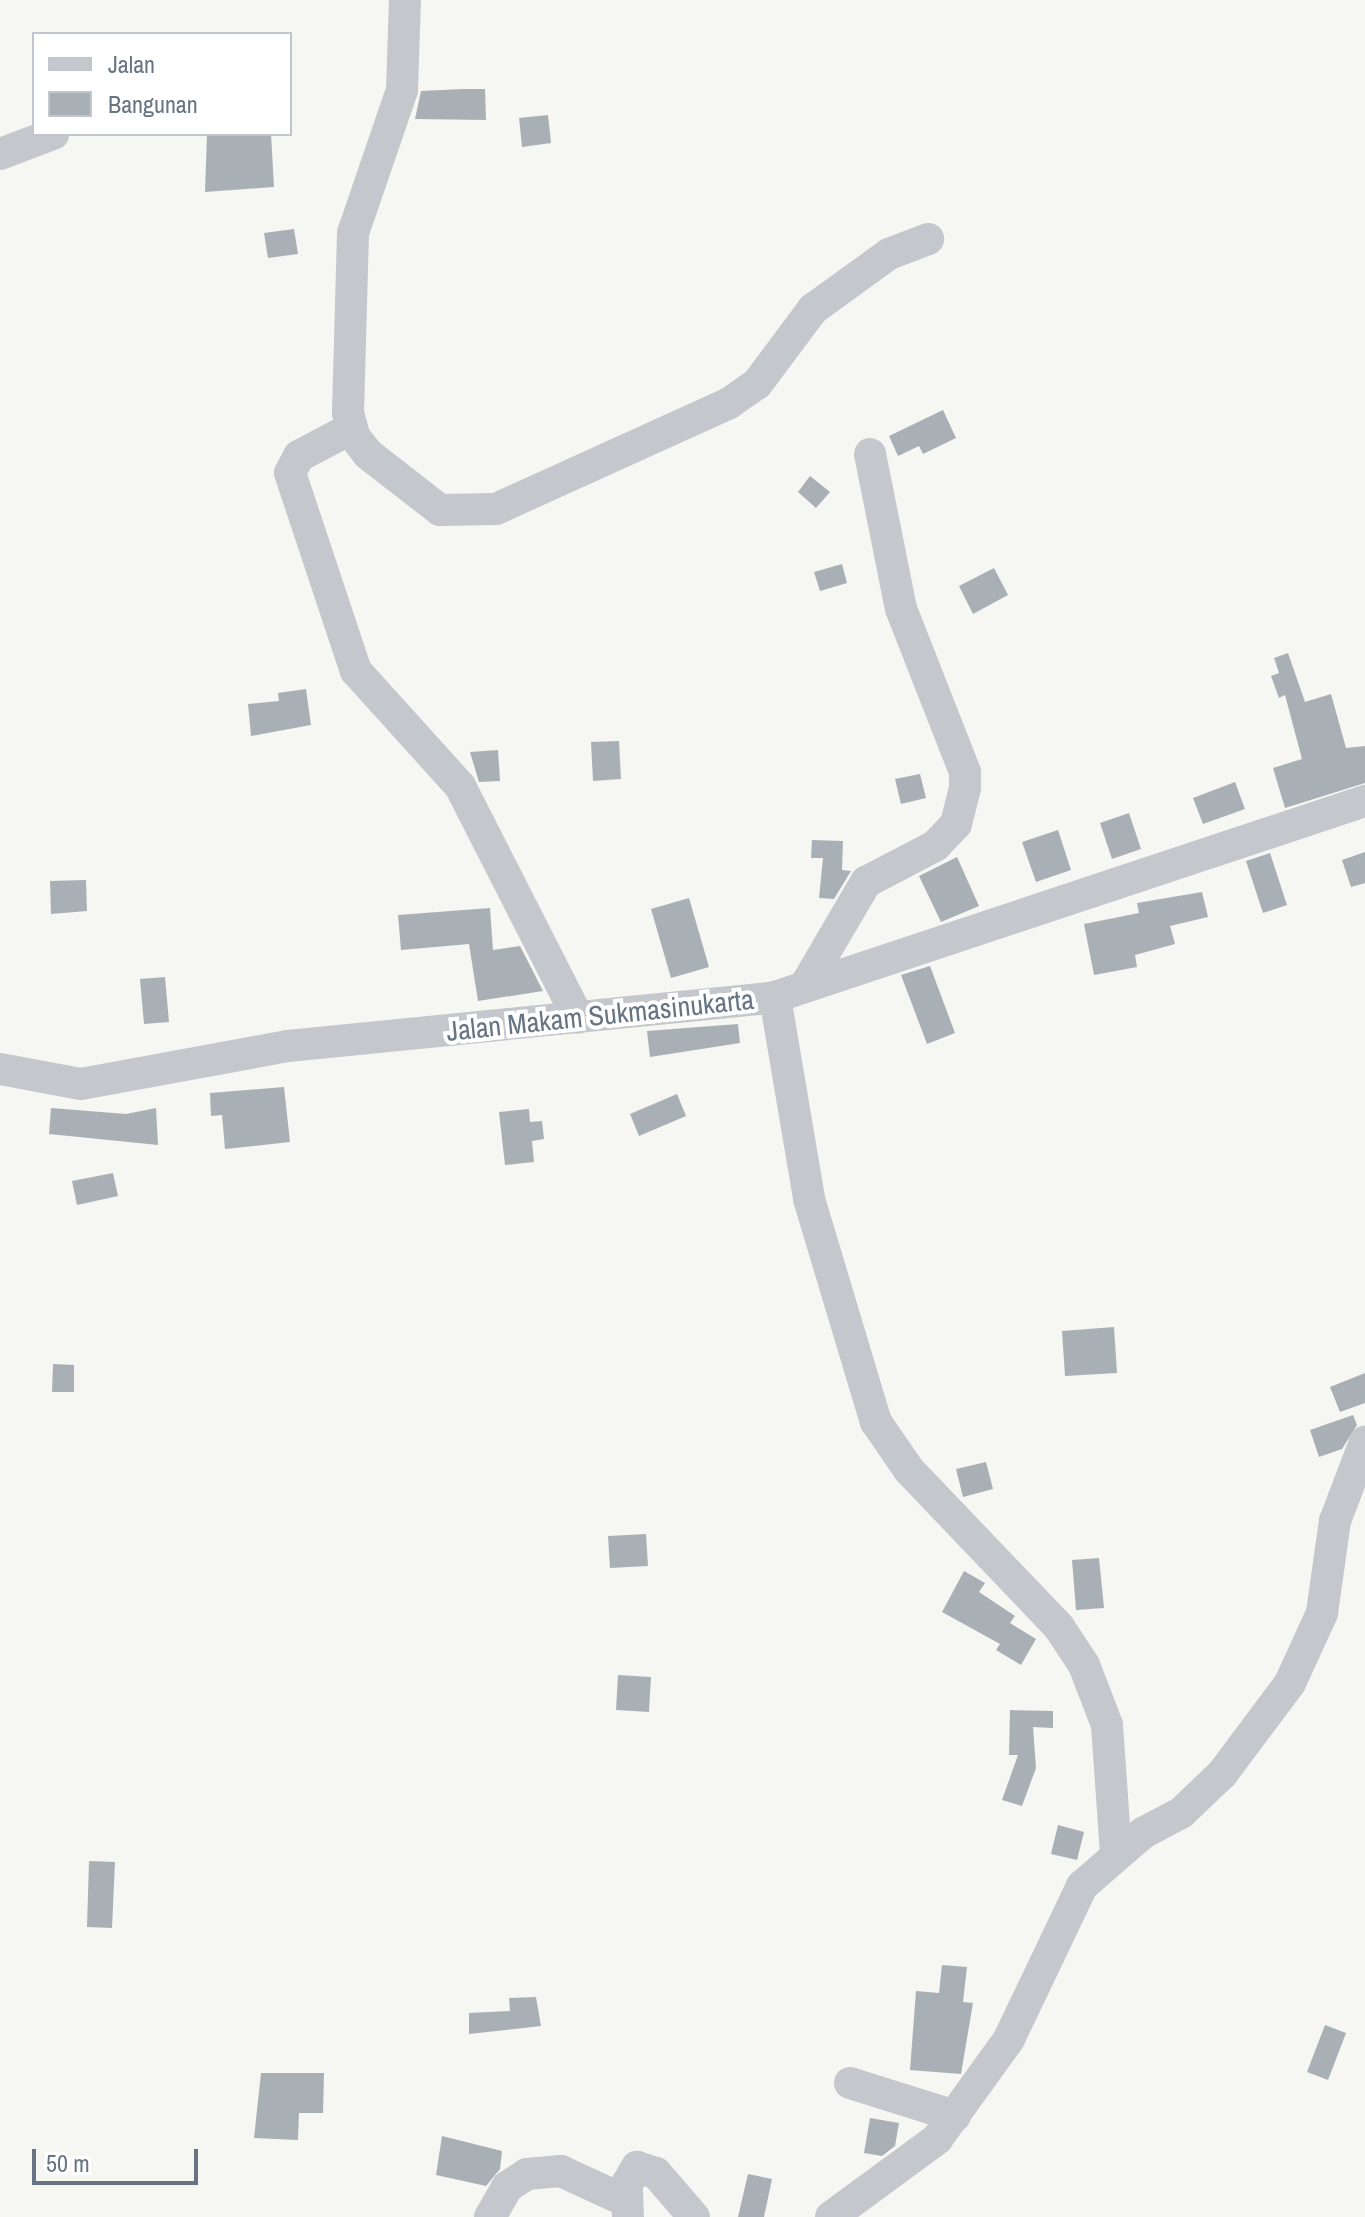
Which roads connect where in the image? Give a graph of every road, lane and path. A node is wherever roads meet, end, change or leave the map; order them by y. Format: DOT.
graph roads {
  1 [pos="405,0"];
  2 [pos="48,136"];
  3 [pos="0,154"];
  4 [pos="928,239"];
  5 [pos="352,428"];
  6 [pos="870,454"];
  7 [pos="1365,801"];
  8 [pos="805,986"];
  9 [pos="775,997"];
  10 [pos="578,1018"];
  11 [pos="0,1069"];
  12 [pos="1365,1442"];
  13 [pos="1116,1854"];
  14 [pos="850,2083"];
  15 [pos="955,2116"];
  16 [pos="627,2209"];
  17 [pos="842,2211"];
  18 [pos="490,2217"];
  19 [pos="694,2217"];
  1 -- 5 [label="street"];
  2 -- 3 [label="street"];
  4 -- 5 [label="street"];
  5 -- 10 [label="street"];
  6 -- 8 [label="street"];
  7 -- 8 [label="street, Jalan Makam Sukmasinukarta"];
  8 -- 9 [label="street, Jalan Makam Sukmasinukarta"];
  9 -- 10 [label="street, Jalan Makam Sukmasinukarta"];
  9 -- 13 [label="street"];
  10 -- 11 [label="street, Jalan Makam Sukmasinukarta"];
  12 -- 13 [label="street"];
  13 -- 15 [label="street"];
  14 -- 15 [label="street"];
  15 -- 17 [label="street"];
  16 -- 18 [label="street"];
  16 -- 19 [label="street"];
}
